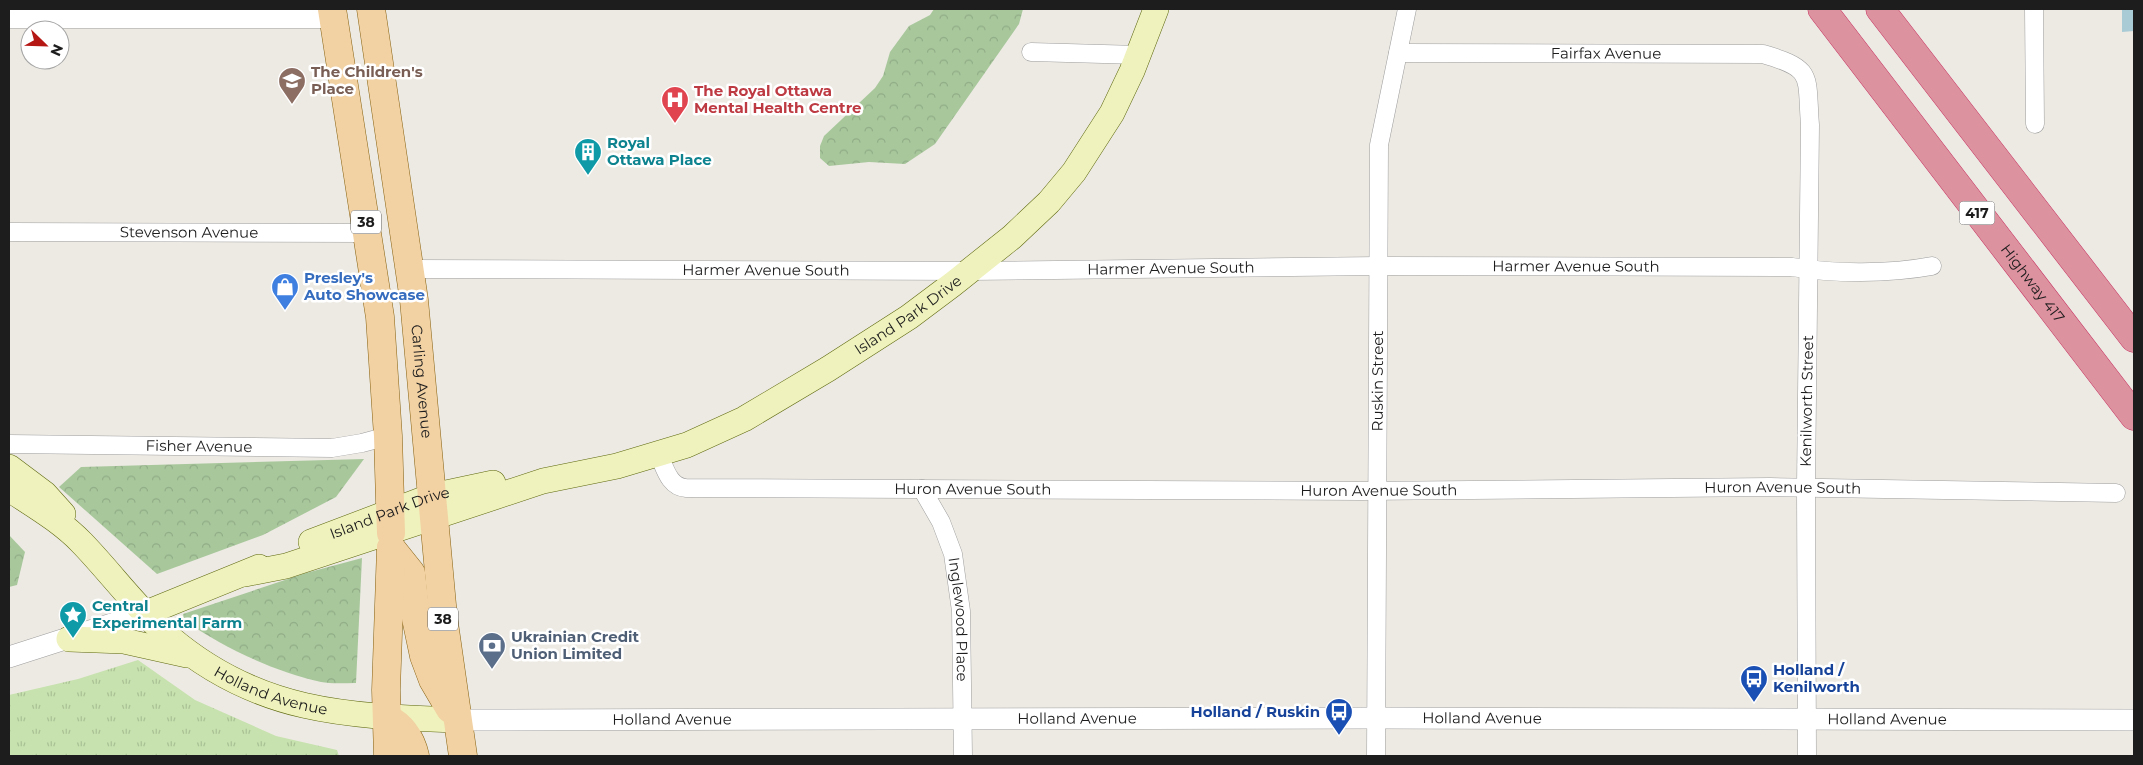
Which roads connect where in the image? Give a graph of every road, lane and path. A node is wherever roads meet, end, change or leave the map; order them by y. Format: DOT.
graph roads {
  1 [pos="371,9"];
  2 [pos="1156,9"];
  3 [pos="1408,9"];
  4 [pos="1822,9"];
  5 [pos="1880,9"];
  6 [pos="2034,9"];
  7 [pos="333,14"];
  8 [pos="9,19"];
  9 [pos="377,51"];
  10 [pos="1031,52"];
  11 [pos="1398,53"];
  12 [pos="1139,55"];
  13 [pos="340,56"];
  14 [pos="1806,76"];
  15 [pos="2036,124"];
  16 [pos="9,232"];
  17 [pos="368,233"];
  18 [pos="1379,266"];
  19 [pos="1932,266"];
  20 [pos="410,269"];
  21 [pos="1808,270"];
  22 [pos="968,271"];
  23 [pos="2134,338"];
  24 [pos="2134,416"];
  25 [pos="388,436"];
  26 [pos="9,444"];
  27 [pos="659,455"];
  28 [pos="9,467"];
  29 [pos="1806,487"];
  30 [pos="9,488"];
  31 [pos="922,488"];
  32 [pos="1376,491"];
  33 [pos="2116,493"];
  34 [pos="432,506"];
  35 [pos="391,531"];
  36 [pos="80,541"];
  37 [pos="146,614"];
  38 [pos="69,639"];
  39 [pos="9,657"];
  40 [pos="195,657"];
  41 [pos="387,718"];
  42 [pos="1376,718"];
  43 [pos="962,719"];
  44 [pos="1807,719"];
  45 [pos="457,720"];
  46 [pos="2134,720"];
  47 [pos="388,756"];
  48 [pos="416,756"];
  49 [pos="463,756"];
  50 [pos="963,756"];
  51 [pos="1376,756"];
  52 [pos="1807,756"];
  1 -- 9 [label="main road, Carling Avenue / 38"];
  2 -- 12 [label="main road, Island Park Drive"];
  3 -- 11 [label="street, Ruskin Street"];
  4 -- 24 [label="highway, Highway 417 / 417"];
  5 -- 23 [label="highway"];
  6 -- 15 [label="street"];
  7 -- 8 [label="street"];
  7 -- 13 [label="main road, 38"];
  9 -- 13 [label="main road"];
  9 -- 20 [label="main road, Carling Avenue / 38"];
  10 -- 12 [label="street"];
  11 -- 14 [label="street, Fairfax Avenue"];
  11 -- 18 [label="street, Ruskin Street"];
  12 -- 22 [label="main road, Island Park Drive"];
  13 -- 17 [label="main road, 38"];
  14 -- 21 [label="street, Kenilworth Street"];
  16 -- 17 [label="street, Stevenson Avenue"];
  17 -- 25 [label="main road, 38"];
  18 -- 21 [label="street, Harmer Avenue South"];
  18 -- 22 [label="street, Harmer Avenue South"];
  18 -- 32 [label="street, Ruskin Street"];
  19 -- 21 [label="street, Harmer Avenue South"];
  20 -- 22 [label="street, Harmer Avenue South"];
  20 -- 34 [label="main road, Carling Avenue / 38"];
  21 -- 29 [label="street, Kenilworth Street"];
  22 -- 27 [label="main road, Island Park Drive"];
  25 -- 26 [label="street, Fisher Avenue"];
  25 -- 35 [label="main road, 38"];
  27 -- 31 [label="street, Huron Avenue South"];
  27 -- 34 [label="main road, Island Park Drive"];
  28 -- 36 [label="main road, Holland Avenue"];
  29 -- 32 [label="street, Huron Avenue South"];
  29 -- 33 [label="street, Huron Avenue South"];
  29 -- 44 [label="street, Kenilworth Street"];
  30 -- 36 [label="main road, Holland Avenue"];
  31 -- 32 [label="street, Huron Avenue South"];
  31 -- 43 [label="street, Inglewood Place"];
  32 -- 42 [label="street, Ruskin Street"];
  34 -- 35 [label="main road, Island Park Drive"];
  34 -- 45 [label="main road, Carling Avenue / 38"];
  35 -- 37 [label="main road, Island Park Drive"];
  35 -- 41 [label="main road, 38"];
  35 -- 45 [label="main road"];
  36 -- 37 [label="main road, Holland Avenue"];
  37 -- 38 [label="street"];
  37 -- 40 [label="main road, Holland Avenue"];
  38 -- 39 [label="street"];
  38 -- 40 [label="main road"];
  40 -- 41 [label="main road, Holland Avenue"];
  41 -- 45 [label="main road, Holland Avenue"];
  41 -- 47 [label="main road, 38"];
  41 -- 48 [label="main road"];
  42 -- 43 [label="street, Holland Avenue"];
  42 -- 44 [label="street, Holland Avenue"];
  42 -- 51 [label="street, Ruskin Street"];
  43 -- 45 [label="street, Holland Avenue"];
  43 -- 50 [label="street, Inglewood Place"];
  44 -- 46 [label="street, Holland Avenue"];
  44 -- 52 [label="street, Kenilworth Street"];
  45 -- 49 [label="main road, Carling Avenue / 38"];
}
